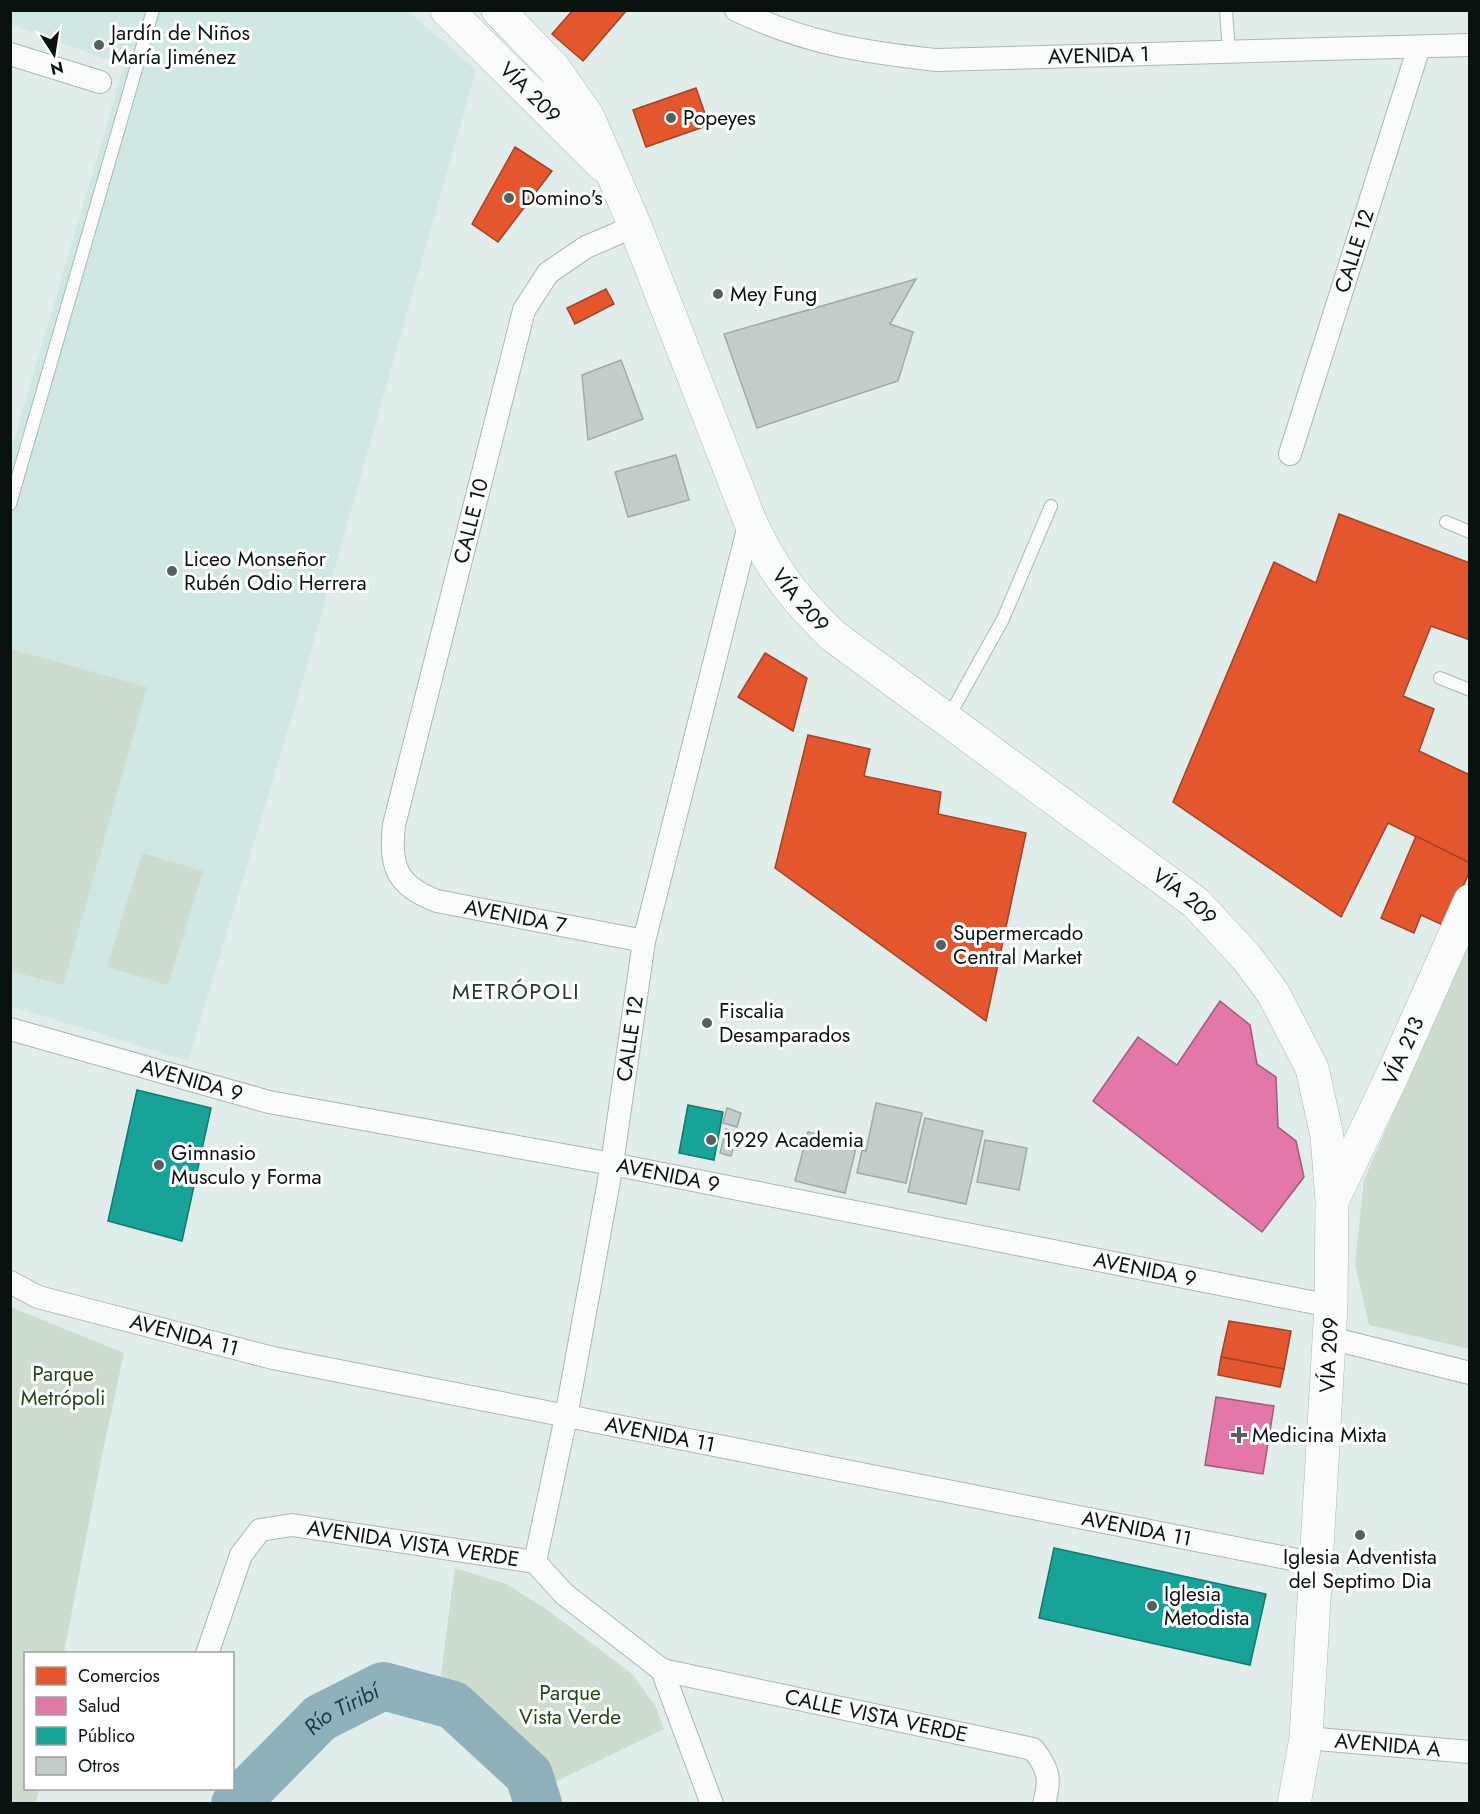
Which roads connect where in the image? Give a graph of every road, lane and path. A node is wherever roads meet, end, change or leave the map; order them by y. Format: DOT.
graph roads {
  1 [pos="153,10"];
  2 [pos="447,10"];
  3 [pos="498,10"];
  4 [pos="736,10"];
  5 [pos="1226,10"];
  6 [pos="1470,45"];
  7 [pos="1419,47"];
  8 [pos="1229,53"];
  9 [pos="10,54"];
  10 [pos="100,82"];
  11 [pos="613,175"];
  12 [pos="634,226"];
  13 [pos="1290,454"];
  14 [pos="10,504"];
  15 [pos="1051,506"];
  16 [pos="750,521"];
  17 [pos="1446,522"];
  18 [pos="1470,532"];
  19 [pos="1440,678"];
  20 [pos="1470,690"];
  21 [pos="947,720"];
  22 [pos="397,872"];
  23 [pos="1470,901"];
  24 [pos="644,941"];
  25 [pos="10,1029"];
  26 [pos="612,1164"];
  27 [pos="1332,1200"];
  28 [pos="10,1282"];
  29 [pos="1331,1305"];
  30 [pos="1330,1338"];
  31 [pos="1470,1373"];
  32 [pos="566,1417"];
  33 [pos="535,1562"];
  34 [pos="1317,1564"];
  35 [pos="207,1652"];
  36 [pos="662,1670"];
  37 [pos="1306,1738"];
  38 [pos="1470,1752"];
  39 [pos="712,1803"];
  40 [pos="1044,1803"];
  41 [pos="1294,1803"];
  1 -- 14 [label="lane"];
  2 -- 11 [label="main road, VÍA 209"];
  3 -- 11 [label="main road, VÍA 209"];
  4 -- 8 [label="street, AVENIDA 1"];
  5 -- 8 [label="lane"];
  6 -- 7 [label="street, AVENIDA 1"];
  7 -- 8 [label="street, AVENIDA 1"];
  7 -- 13 [label="street, CALLE 12"];
  9 -- 10 [label="street"];
  11 -- 12 [label="main road, VÍA 209"];
  12 -- 16 [label="main road, VÍA 209"];
  12 -- 22 [label="street, CALLE 10"];
  15 -- 21 [label="lane"];
  16 -- 21 [label="main road, VÍA 209"];
  16 -- 24 [label="street, CALLE 12"];
  17 -- 18 [label="lane"];
  19 -- 20 [label="lane"];
  21 -- 27 [label="main road, VÍA 209"];
  22 -- 24 [label="street, AVENIDA 7"];
  23 -- 27 [label="main road, VÍA 213"];
  24 -- 26 [label="street, CALLE 12"];
  25 -- 26 [label="street, AVENIDA 9"];
  26 -- 29 [label="street, AVENIDA 9"];
  26 -- 32 [label="street, CALLE 12"];
  27 -- 29 [label="main road, VÍA 209"];
  28 -- 32 [label="street, AVENIDA 11"];
  29 -- 30 [label="main road, VÍA 209"];
  30 -- 31 [label="street"];
  30 -- 34 [label="main road, VÍA 209"];
  32 -- 33 [label="street, CALLE 12"];
  32 -- 34 [label="street, AVENIDA 11"];
  33 -- 35 [label="street, AVENIDA VISTA VERDE"];
  33 -- 36 [label="street, AVENIDA VISTA VERDE"];
  34 -- 37 [label="main road, VÍA 209"];
  36 -- 39 [label="street"];
  36 -- 40 [label="street, CALLE VISTA VERDE"];
  37 -- 38 [label="street, AVENIDA A"];
  37 -- 41 [label="main road, VÍA 209"];
}
